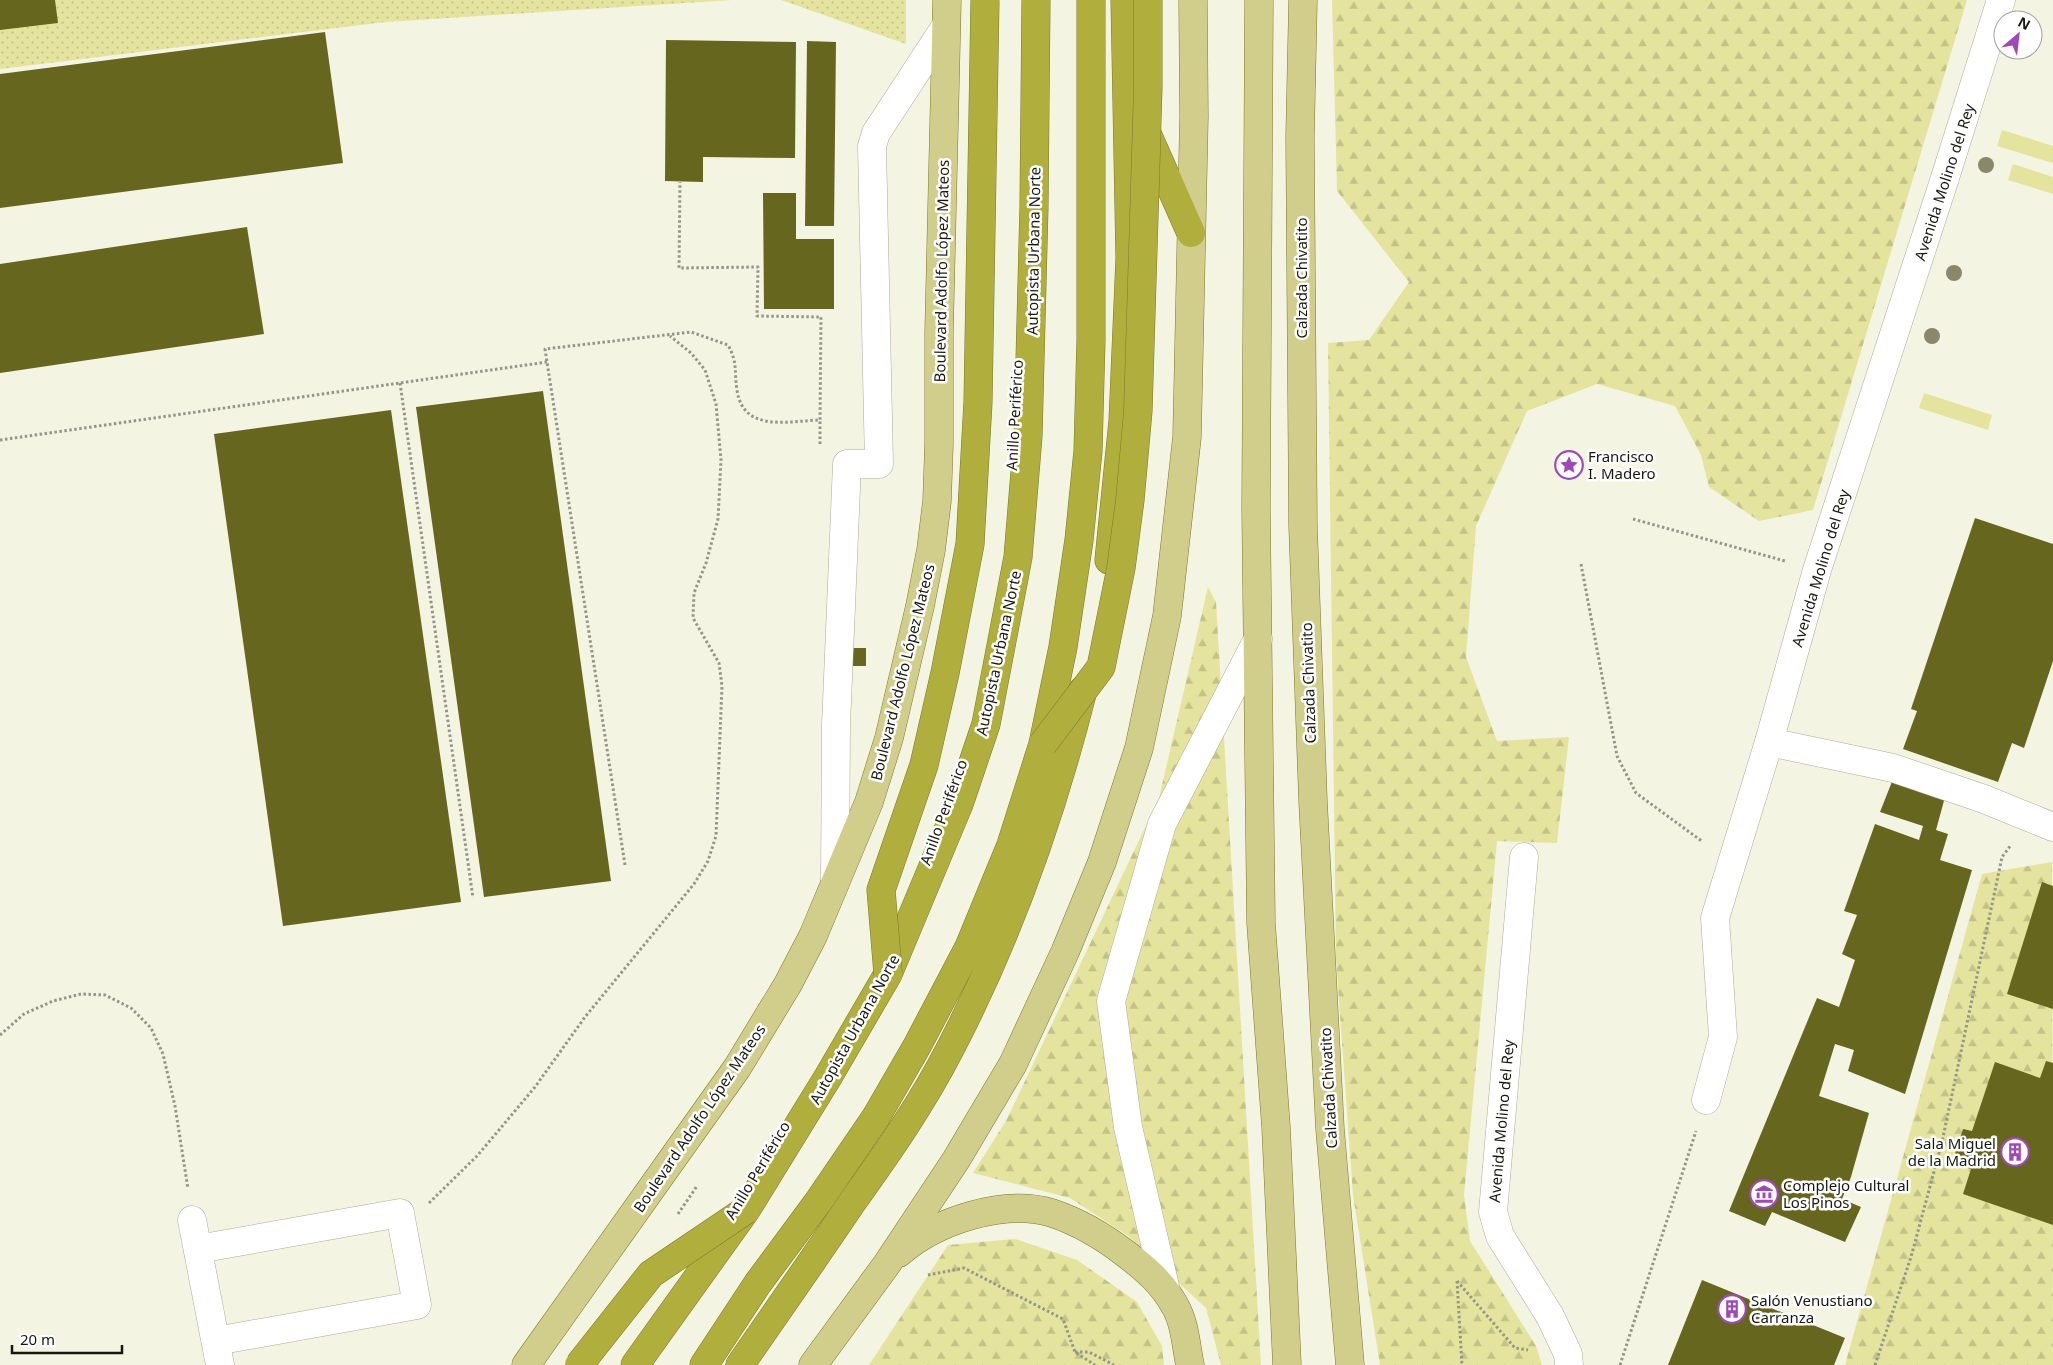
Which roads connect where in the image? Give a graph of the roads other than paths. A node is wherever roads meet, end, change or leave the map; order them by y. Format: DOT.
graph roads {
  1 [pos="985,0"];
  2 [pos="1018,0"];
  3 [pos="1036,0"];
  4 [pos="1091,0"];
  5 [pos="1125,0"];
  6 [pos="1148,0"];
  7 [pos="1193,0"];
  8 [pos="1259,0"];
  9 [pos="1303,0"];
  10 [pos="2002,0"];
  11 [pos="947,13"];
  12 [pos="1993,37"];
  13 [pos="1989,44"];
  14 [pos="1127,89"];
  15 [pos="1191,233"];
  16 [pos="1258,639"];
  17 [pos="1769,742"];
  18 [pos="1043,744"];
  19 [pos="2042,822"];
  20 [pos="1524,858"];
  21 [pos="835,884"];
  22 [pos="888,974"];
  23 [pos="1706,1100"];
  24 [pos="746,1210"];
  25 [pos="192,1220"];
  26 [pos="198,1250"];
  27 [pos="887,1264"];
  28 [pos="1166,1291"];
  29 [pos="218,1353"];
  30 [pos="1568,1360"];
  31 [pos="526,1365"];
  32 [pos="579,1365"];
  33 [pos="625,1365"];
  34 [pos="635,1365"];
  35 [pos="704,1365"];
  36 [pos="740,1365"];
  37 [pos="813,1365"];
  38 [pos="1190,1365"];
  39 [pos="1287,1365"];
  40 [pos="1350,1365"];
  1 -- 22 [label="highway, bridge"];
  2 -- 33 [label="highway, Anillo Periférico"];
  3 -- 22 [label="highway, Autopista Urbana Norte"];
  4 -- 18 [label="highway"];
  5 -- 14 [label="highway"];
  6 -- 18 [label="highway, bridge"];
  7 -- 15 [label="main road"];
  8 -- 16 [label="main road"];
  9 -- 40 [label="main road, Calzada Chivatito"];
  10 -- 13 [label="street, Avenida Molino del Rey"];
  11 -- 21 [label="main road, Boulevard Adolfo López Mateos"];
  11 -- 21 [label="street"];
  12 -- 13 [label="street, Avenida Molino del Rey"];
  13 -- 17 [label="street, Avenida Molino del Rey"];
  14 -- 15 [label="highway"];
  14 -- 36 [label="highway"];
  15 -- 27 [label="main road"];
  16 -- 28 [label="street"];
  16 -- 39 [label="main road"];
  17 -- 19 [label="street"];
  17 -- 23 [label="street, Avenida Molino del Rey"];
  18 -- 35 [label="highway"];
  20 -- 30 [label="street, Avenida Molino del Rey"];
  21 -- 31 [label="main road, Boulevard Adolfo López Mateos"];
  22 -- 24 [label="highway, Autopista Urbana Norte"];
  24 -- 32 [label="highway, bridge"];
  24 -- 34 [label="highway, Autopista Urbana Norte"];
  25 -- 26 [label="street"];
  26 -- 29 [label="street"];
  26 -- 29 [label="street"];
  27 -- 28 [label="main road"];
  27 -- 37 [label="main road"];
  28 -- 38 [label="main road"];
}
